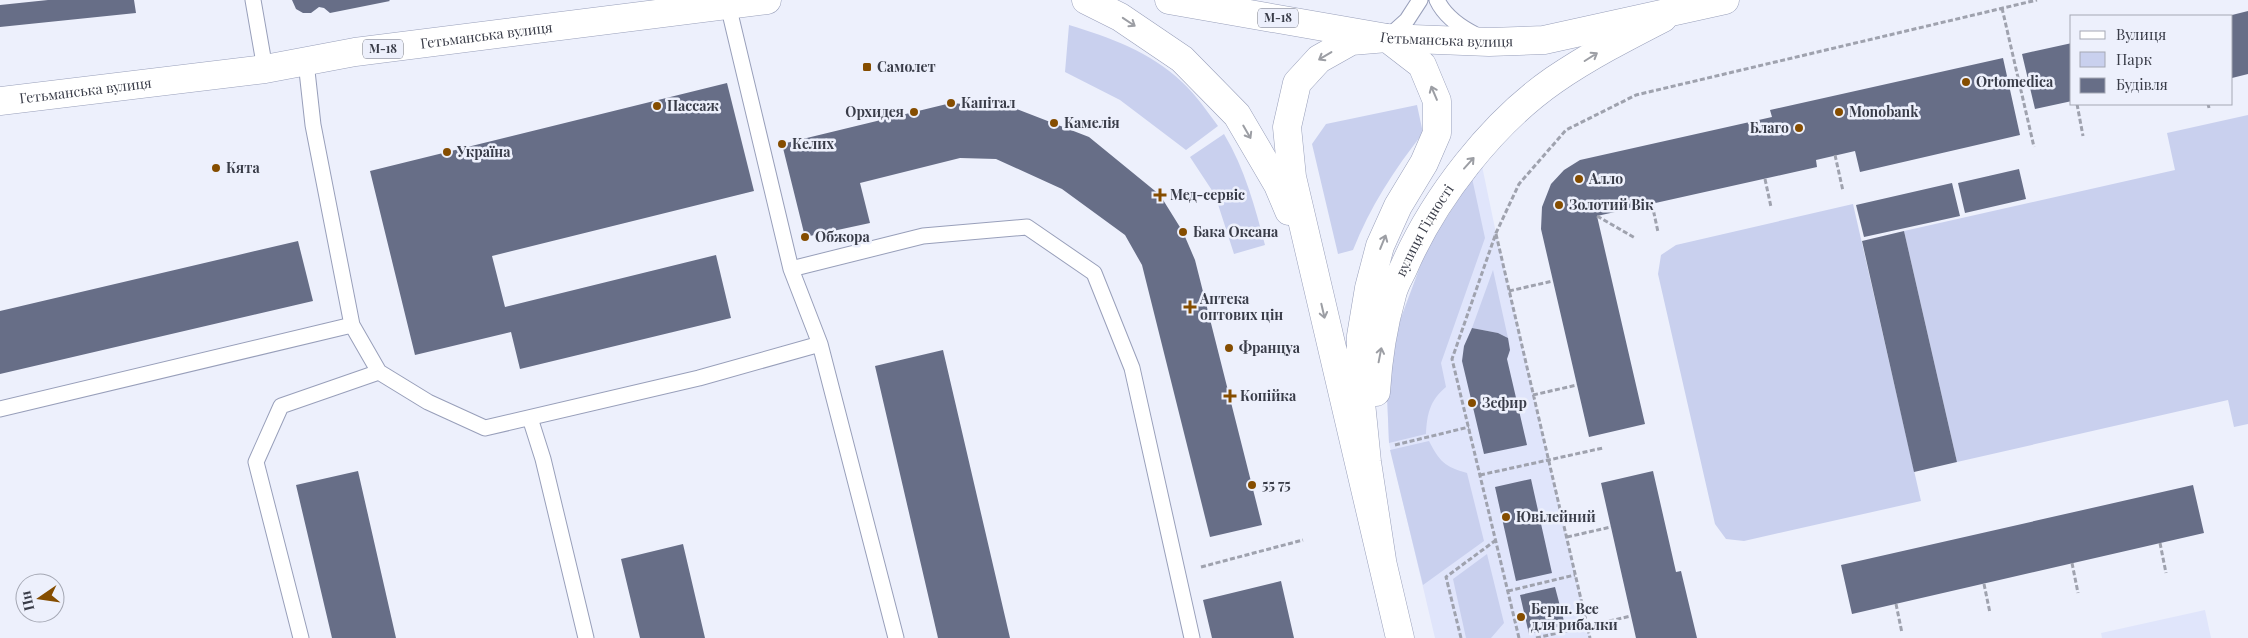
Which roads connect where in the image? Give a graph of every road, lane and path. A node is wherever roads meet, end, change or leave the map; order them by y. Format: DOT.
graph roads {
  1 [pos="253,0"];
  2 [pos="767,0"];
  3 [pos="1086,0"];
  4 [pos="1169,0"];
  5 [pos="1420,0"];
  6 [pos="1437,0"];
  7 [pos="1725,0"];
  8 [pos="2037,0"];
  9 [pos="728,5"];
  10 [pos="2002,8"];
  11 [pos="1676,11"];
  12 [pos="1387,38"];
  13 [pos="1489,42"];
  14 [pos="306,62"];
  15 [pos="264,69"];
  16 [pos="0,102"];
  17 [pos="2076,105"];
  18 [pos="2084,136"];
  19 [pos="2034,147"];
  20 [pos="1835,155"];
  21 [pos="1765,179"];
  22 [pos="1844,191"];
  23 [pos="1652,204"];
  24 [pos="1771,207"];
  25 [pos="1597,216"];
  26 [pos="1658,232"];
  27 [pos="1496,233"];
  28 [pos="1635,238"];
  29 [pos="1312,264"];
  30 [pos="791,269"];
  31 [pos="1553,281"];
  32 [pos="1509,291"];
  33 [pos="352,325"];
  34 [pos="820,344"];
  35 [pos="379,372"];
  36 [pos="1577,385"];
  37 [pos="1533,395"];
  38 [pos="0,409"];
  39 [pos="530,418"];
  40 [pos="1469,427"];
  41 [pos="1390,446"];
  42 [pos="1603,448"];
  43 [pos="1548,460"];
  44 [pos="1480,475"];
  45 [pos="1611,527"];
  46 [pos="1567,537"];
  47 [pos="1303,540"];
  48 [pos="1496,540"];
  49 [pos="2160,543"];
  50 [pos="1382,560"];
  51 [pos="2072,563"];
  52 [pos="2166,573"];
  53 [pos="1176,574"];
  54 [pos="1576,575"];
  55 [pos="1984,584"];
  56 [pos="1508,591"];
  57 [pos="2078,593"];
  58 [pos="1896,604"];
  59 [pos="1990,613"];
  60 [pos="1631,616"];
  61 [pos="1587,626"];
  62 [pos="1902,633"];
  63 [pos="301,638"];
  64 [pos="586,638"];
  65 [pos="896,638"];
  66 [pos="1192,638"];
  67 [pos="1400,638"];
  68 [pos="1460,638"];
  69 [pos="1518,638"];
  70 [pos="1536,638"];
  71 [pos="1590,638"];
  1 -- 15 [label="lane"];
  2 -- 9 [label="main road, Гетьманська вулиця / М-18"];
  3 -- 29 [label="main road, вулиця Гідності, one-way"];
  4 -- 12 [label="main road, Гетьманська вулиця / М-18"];
  5 -- 12 [label="lane"];
  6 -- 13 [label="lane"];
  7 -- 11 [label="main road, Гетьманська вулиця / М-18"];
  8 -- 10 [label="path"];
  9 -- 14 [label="main road, Гетьманська вулиця / М-18"];
  9 -- 30 [label="lane"];
  10 -- 19 [label="path"];
  10 -- 27 [label="path"];
  11 -- 13 [label="main road, Гетьманська вулиця / М-18"];
  50 -- 11 [label="main road, вулиця Гідності, one-way"];
  12 -- 13 [label="main road, Гетьманська вулиця / М-18"];
  12 -- 29 [label="main road, вулиця Гідності, one-way"];
  50 -- 12 [label="main road, вулиця Гідності, one-way"];
  14 -- 15 [label="main road, Гетьманська вулиця / М-18"];
  14 -- 33 [label="lane"];
  15 -- 16 [label="main road, Гетьманська вулиця / М-18"];
  17 -- 18 [label="path"];
  20 -- 22 [label="path"];
  21 -- 24 [label="path"];
  23 -- 26 [label="path"];
  25 -- 28 [label="path"];
  27 -- 32 [label="path"];
  27 -- 40 [label="path"];
  29 -- 50 [label="main road, вулиця Гідності, one-way"];
  30 -- 34 [label="lane"];
  30 -- 53 [label="lane"];
  31 -- 32 [label="path"];
  32 -- 37 [label="path"];
  33 -- 35 [label="lane"];
  33 -- 38 [label="lane"];
  34 -- 39 [label="lane"];
  34 -- 65 [label="lane"];
  35 -- 39 [label="lane"];
  35 -- 63 [label="lane"];
  36 -- 37 [label="path"];
  37 -- 43 [label="path"];
  39 -- 64 [label="lane"];
  40 -- 41 [label="path"];
  40 -- 44 [label="path"];
  42 -- 43 [label="path"];
  43 -- 44 [label="path"];
  43 -- 46 [label="path"];
  44 -- 48 [label="path"];
  45 -- 46 [label="path"];
  46 -- 54 [label="path"];
  47 -- 53 [label="path"];
  48 -- 56 [label="path"];
  48 -- 68 [label="path"];
  49 -- 52 [label="path"];
  50 -- 67 [label="main road, вулиця Гідності"];
  51 -- 57 [label="path"];
  53 -- 66 [label="lane"];
  54 -- 56 [label="path"];
  54 -- 61 [label="path"];
  55 -- 59 [label="path"];
  56 -- 69 [label="path"];
  58 -- 62 [label="path"];
  60 -- 61 [label="path"];
  61 -- 70 [label="path"];
  61 -- 71 [label="path"];
}
